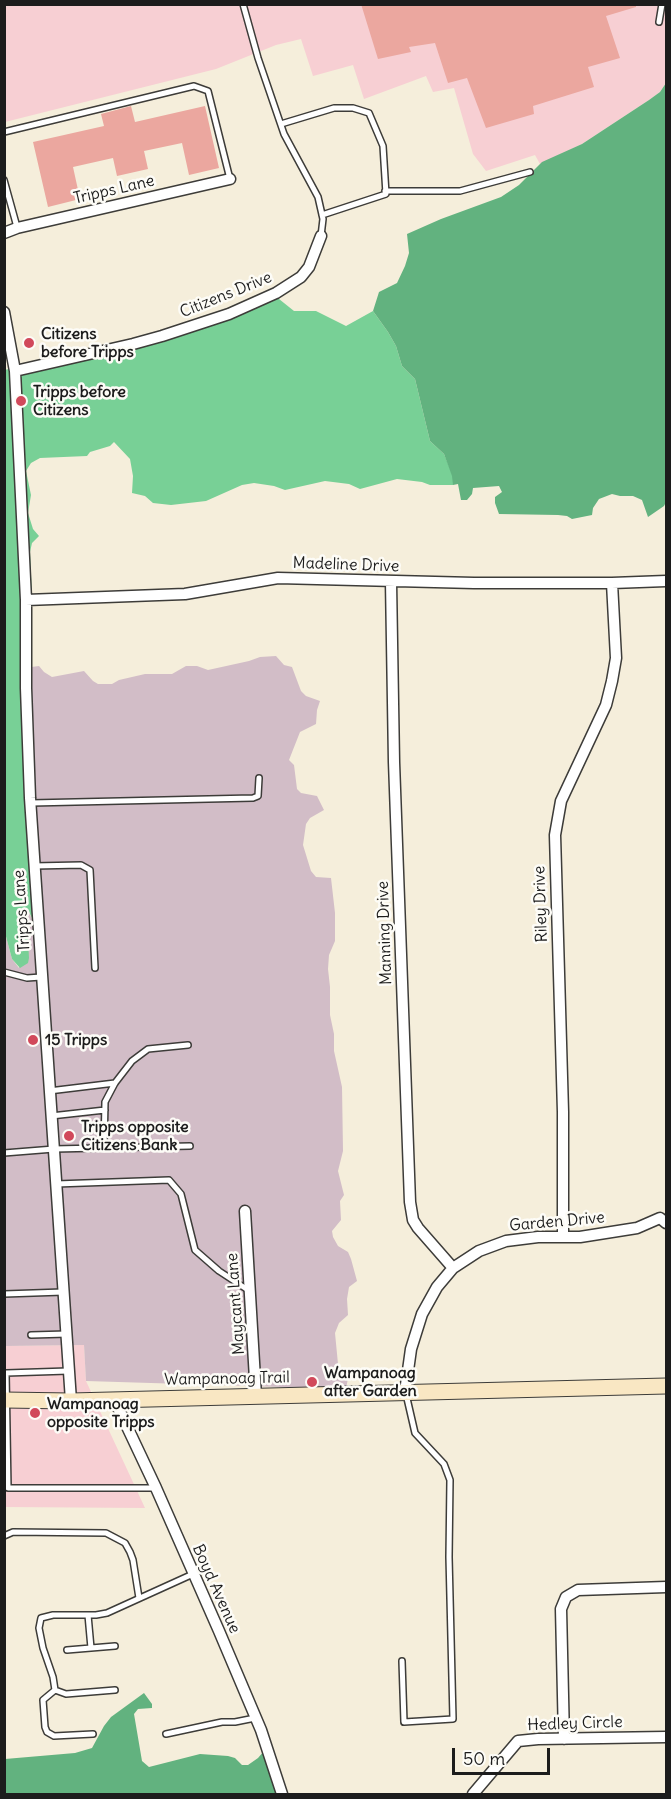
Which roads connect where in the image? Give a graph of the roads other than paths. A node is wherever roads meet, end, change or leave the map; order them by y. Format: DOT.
graph roads {
  1 [pos="243,4"];
  2 [pos="662,4"];
  3 [pos="659,22"];
  4 [pos="281,124"];
  5 [pos="4,132"];
  6 [pos="530,172"];
  7 [pos="230,179"];
  8 [pos="4,180"];
  9 [pos="386,191"];
  10 [pos="322,215"];
  11 [pos="17,228"];
  12 [pos="4,232"];
  13 [pos="321,236"];
  14 [pos="4,312"];
  15 [pos="15,370"];
  16 [pos="666,581"];
  17 [pos="392,582"];
  18 [pos="612,583"];
  19 [pos="26,600"];
  20 [pos="258,778"];
  21 [pos="31,803"];
  22 [pos="34,866"];
  23 [pos="95,968"];
  24 [pos="4,972"];
  25 [pos="41,977"];
  26 [pos="188,1046"];
  27 [pos="115,1083"];
  28 [pos="50,1091"];
  29 [pos="105,1110"];
  30 [pos="51,1116"];
  31 [pos="190,1146"];
  32 [pos="104,1148"];
  33 [pos="54,1149"];
  34 [pos="4,1153"];
  35 [pos="56,1184"];
  36 [pos="245,1211"];
  37 [pos="664,1218"];
  38 [pos="563,1237"];
  39 [pos="453,1268"];
  40 [pos="250,1291"];
  41 [pos="64,1292"];
  42 [pos="4,1294"];
  43 [pos="66,1334"];
  44 [pos="31,1335"];
  45 [pos="69,1371"];
  46 [pos="666,1386"];
  47 [pos="405,1392"];
  48 [pos="256,1396"];
  49 [pos="5,1400"];
  50 [pos="114,1400"];
  51 [pos="71,1401"];
  52 [pos="6,1436"];
  53 [pos="6,1488"];
  54 [pos="156,1488"];
  55 [pos="4,1536"];
  56 [pos="193,1574"];
  57 [pos="666,1587"];
  58 [pos="139,1598"];
  59 [pos="88,1615"];
  60 [pos="116,1646"];
  61 [pos="91,1648"];
  62 [pos="67,1650"];
  63 [pos="402,1661"];
  64 [pos="55,1690"];
  65 [pos="115,1690"];
  66 [pos="255,1718"];
  67 [pos="93,1734"];
  68 [pos="166,1734"];
  69 [pos="666,1737"];
  70 [pos="564,1739"];
  71 [pos="282,1794"];
  72 [pos="472,1794"];
  1 -- 4 [label="lane, Citizens Drive"];
  2 -- 3 [label="lane"];
  4 -- 9 [label="lane"];
  4 -- 10 [label="lane, Citizens Drive"];
  5 -- 7 [label="lane"];
  6 -- 9 [label="lane"];
  7 -- 11 [label="street, Tripps Lane"];
  8 -- 11 [label="lane"];
  9 -- 10 [label="lane"];
  10 -- 13 [label="lane, Citizens Drive"];
  11 -- 12 [label="street, Tripps Lane"];
  13 -- 15 [label="street, Citizens Drive"];
  14 -- 15 [label="street, Tripps Lane"];
  15 -- 19 [label="street, Tripps Lane"];
  16 -- 18 [label="street, Madeline Drive"];
  17 -- 18 [label="street, Madeline Drive"];
  17 -- 19 [label="street, Madeline Drive"];
  17 -- 39 [label="street, Manning Drive"];
  18 -- 38 [label="street, Riley Drive"];
  19 -- 21 [label="street, Tripps Lane"];
  20 -- 21 [label="lane"];
  21 -- 22 [label="street, Tripps Lane"];
  22 -- 23 [label="lane"];
  22 -- 25 [label="street, Tripps Lane"];
  24 -- 25 [label="lane"];
  25 -- 28 [label="street, Tripps Lane"];
  26 -- 27 [label="lane"];
  27 -- 28 [label="lane"];
  27 -- 29 [label="lane"];
  28 -- 30 [label="street, Tripps Lane"];
  29 -- 30 [label="lane"];
  29 -- 32 [label="lane"];
  30 -- 33 [label="street, Tripps Lane"];
  31 -- 32 [label="lane"];
  32 -- 33 [label="lane"];
  33 -- 34 [label="lane"];
  33 -- 35 [label="street, Tripps Lane"];
  35 -- 40 [label="lane"];
  35 -- 41 [label="street, Tripps Lane"];
  36 -- 40 [label="street, Maycant Lane"];
  37 -- 38 [label="street, Garden Drive"];
  38 -- 39 [label="street, Garden Drive"];
  39 -- 47 [label="street, Garden Drive"];
  40 -- 48 [label="street, Maycant Lane"];
  41 -- 42 [label="lane"];
  41 -- 43 [label="street, Tripps Lane"];
  43 -- 44 [label="lane"];
  43 -- 45 [label="street, Tripps Lane"];
  45 -- 49 [label="lane"];
  45 -- 51 [label="street, Tripps Lane"];
  46 -- 47 [label="main road, Wampanoag Trail"];
  47 -- 48 [label="main road, Wampanoag Trail"];
  47 -- 63 [label="lane"];
  48 -- 50 [label="main road, Wampanoag Trail"];
  49 -- 51 [label="main road, Wampanoag Trail"];
  49 -- 52 [label="lane"];
  50 -- 51 [label="main road, Wampanoag Trail"];
  50 -- 54 [label="street, Boyd Avenue"];
  52 -- 53 [label="lane"];
  53 -- 54 [label="lane"];
  54 -- 56 [label="street, Boyd Avenue"];
  55 -- 58 [label="lane"];
  56 -- 58 [label="lane"];
  56 -- 66 [label="street, Boyd Avenue"];
  57 -- 70 [label="street"];
  58 -- 59 [label="lane"];
  59 -- 61 [label="lane"];
  59 -- 64 [label="lane"];
  60 -- 61 [label="lane"];
  61 -- 62 [label="lane"];
  64 -- 65 [label="lane"];
  64 -- 67 [label="lane"];
  66 -- 68 [label="lane"];
  66 -- 71 [label="street, Boyd Avenue"];
  69 -- 70 [label="street, Hedley Circle"];
  70 -- 72 [label="street, Hedley Circle"];
}
